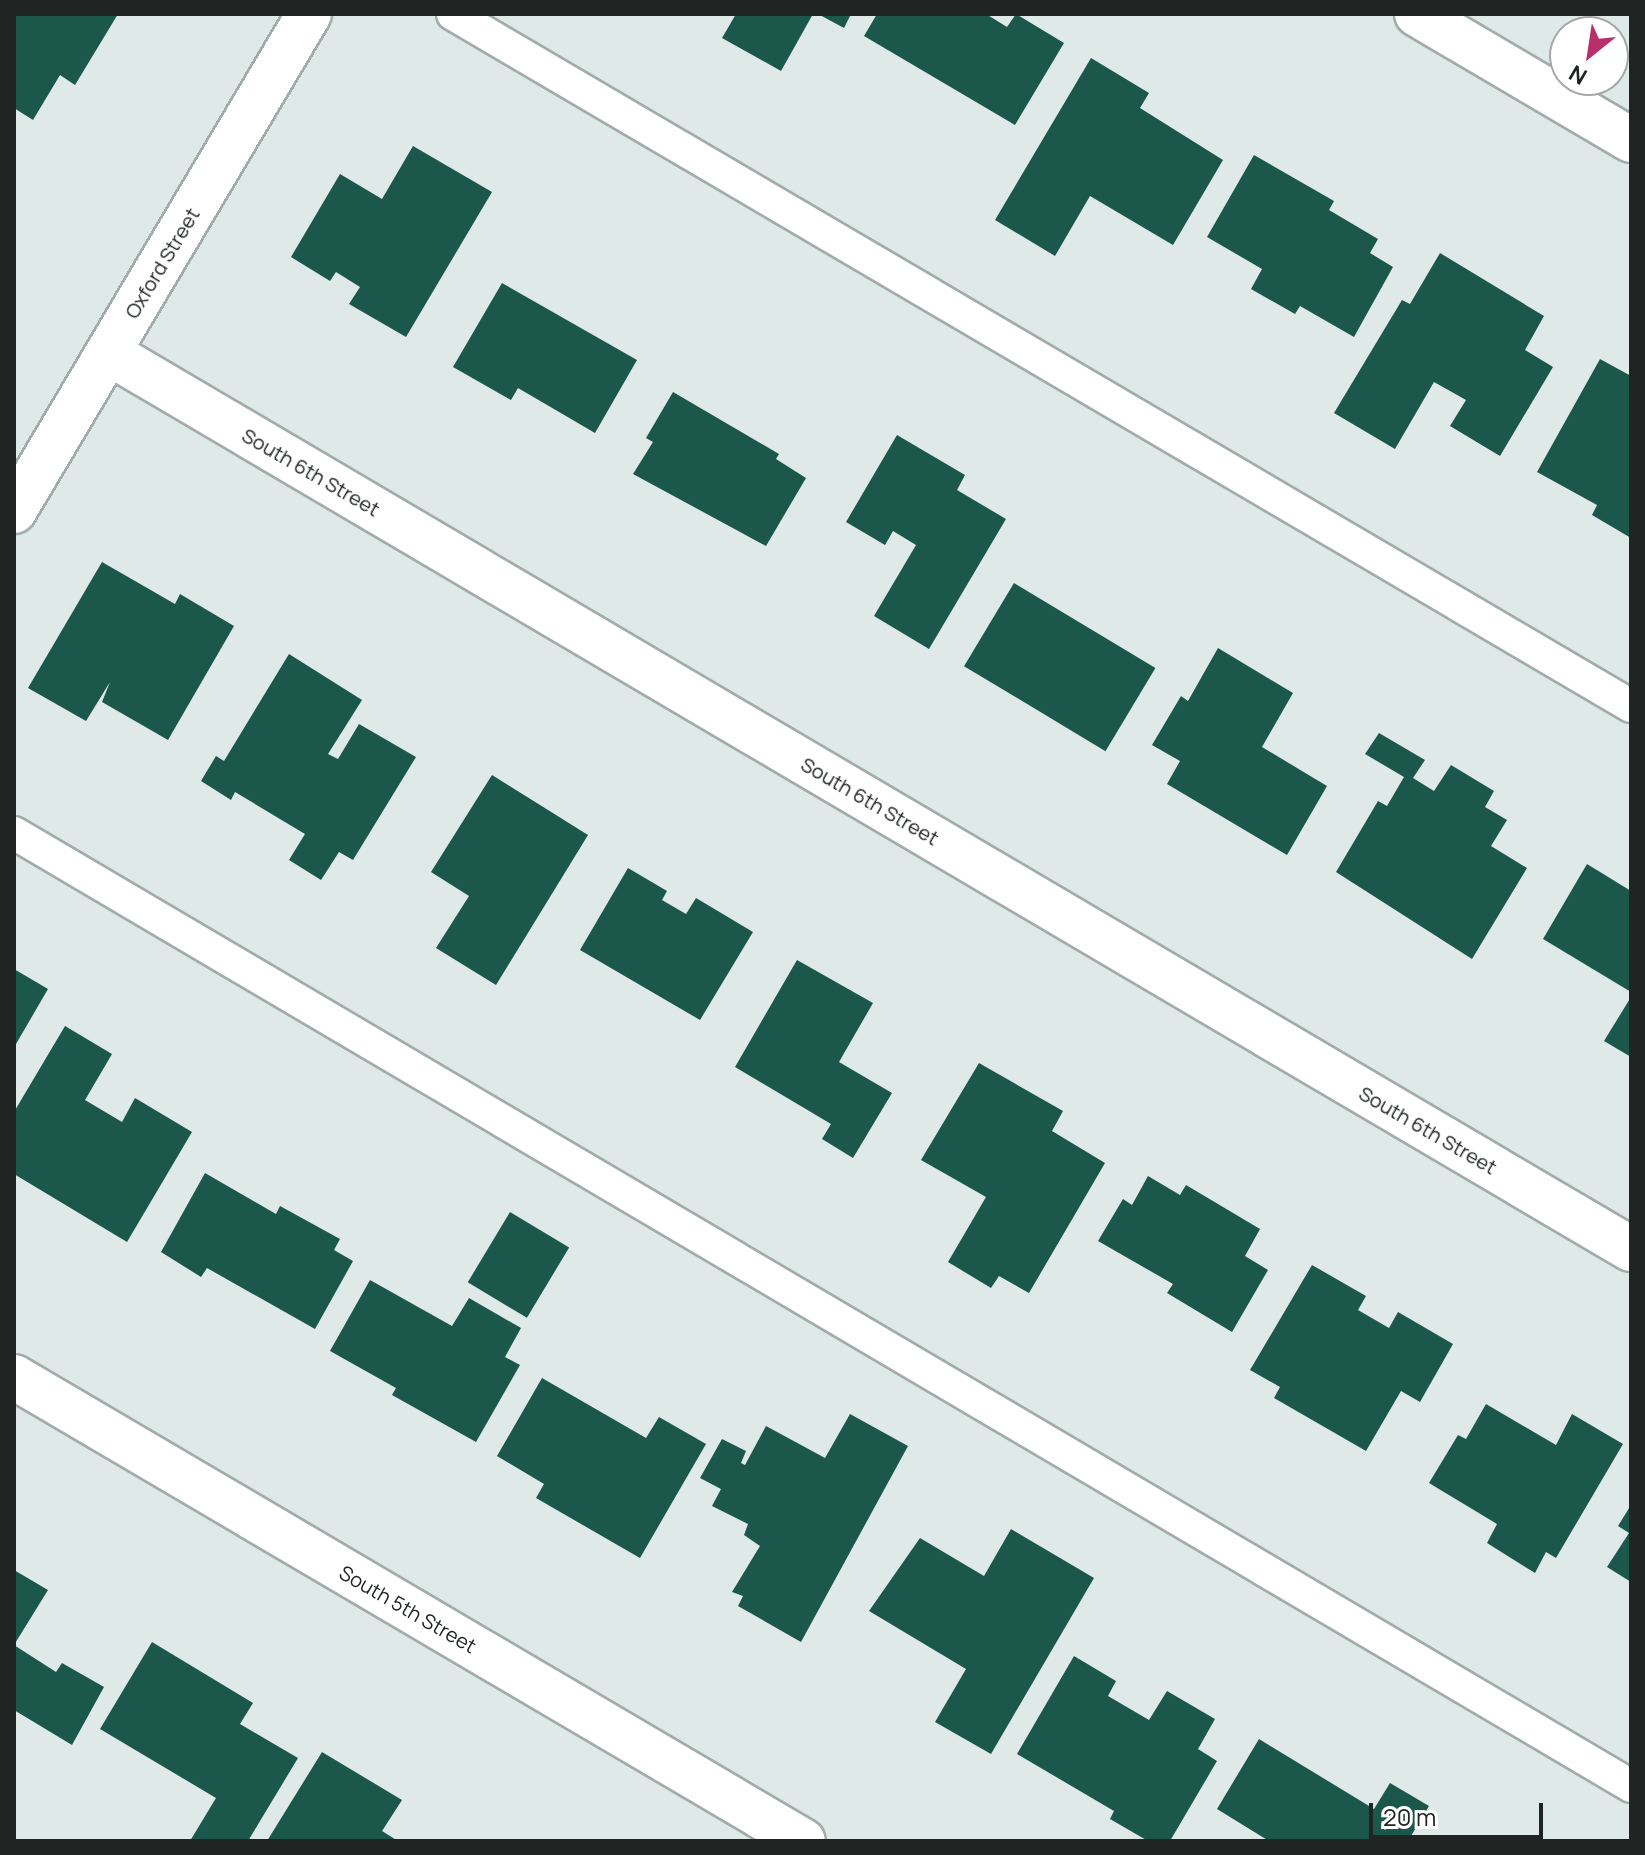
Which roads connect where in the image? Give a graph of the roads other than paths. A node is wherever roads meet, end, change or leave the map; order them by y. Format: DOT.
graph roads {
  1 [pos="309,14"];
  2 [pos="453,14"];
  3 [pos="1417,14"];
  4 [pos="1631,140"];
  5 [pos="109,353"];
  6 [pos="14,511"];
  7 [pos="1631,706"];
  8 [pos="14,833"];
  9 [pos="1631,1249"];
  10 [pos="14,1377"];
  11 [pos="1631,1786"];
  12 [pos="803,1841"];
  1 -- 5 [label="street, Oxford Street"];
  2 -- 7 [label="lane"];
  3 -- 4 [label="street"];
  5 -- 6 [label="street, Oxford Street"];
  5 -- 9 [label="street, South 6th Street"];
  8 -- 11 [label="lane"];
  10 -- 12 [label="street, South 5th Street"];
}
